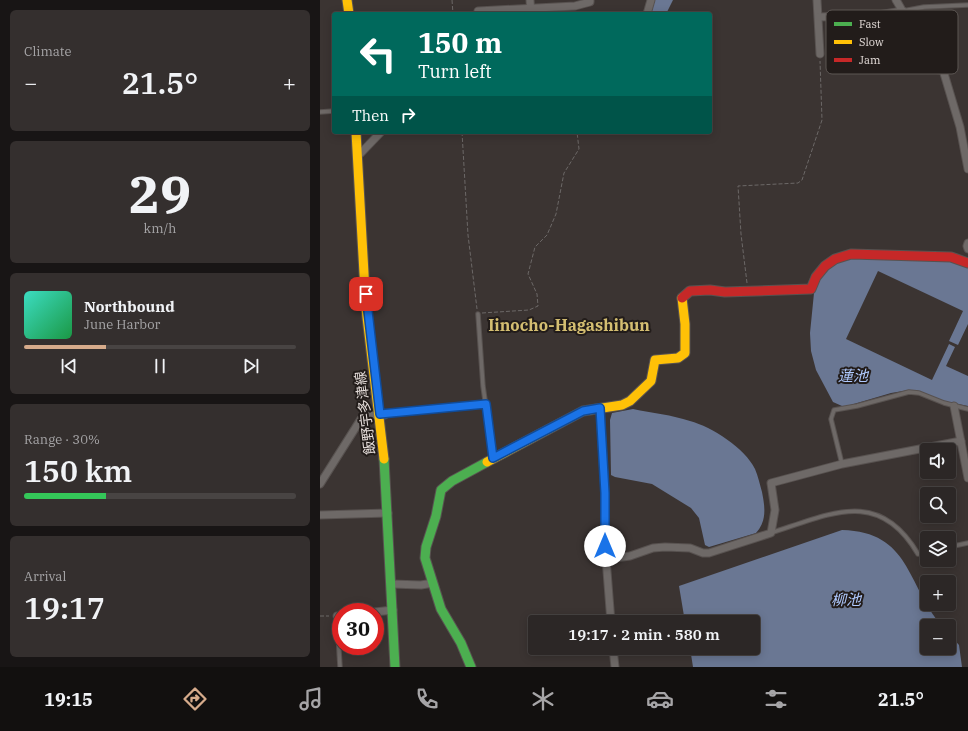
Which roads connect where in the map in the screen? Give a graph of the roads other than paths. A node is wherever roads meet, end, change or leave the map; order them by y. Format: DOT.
graph roads {
  1 [pos="347,0"];
  2 [pos="530,0"];
  3 [pos="590,0"];
  4 [pos="651,0"];
  5 [pos="817,0"];
  6 [pos="896,0"];
  7 [pos="968,5"];
  8 [pos="902,10"];
  9 [pos="908,10"];
  10 [pos="478,11"];
  11 [pos="531,11"];
  12 [pos="349,12"];
  13 [pos="648,12"];
  14 [pos="818,17"];
  15 [pos="826,17"];
  16 [pos="820,54"];
  17 [pos="944,74"];
  18 [pos="332,111"];
  19 [pos="320,112"];
  20 [pos="356,134"];
  21 [pos="379,134"];
  22 [pos="358,156"];
  23 [pos="968,169"];
  24 [pos="968,243"];
  25 [pos="968,248"];
  26 [pos="951,257"];
  27 [pos="968,257"];
  28 [pos="968,263"];
  29 [pos="478,314"];
  30 [pos="486,404"];
  31 [pos="954,406"];
  32 [pos="600,408"];
  33 [pos="968,409"];
  34 [pos="382,414"];
  35 [pos="961,441"];
  36 [pos="493,458"];
  37 [pos="842,464"];
  38 [pos="968,478"];
  39 [pos="320,484"];
  40 [pos="388,513"];
  41 [pos="320,515"];
  42 [pos="771,533"];
  43 [pos="968,543"];
  44 [pos="956,546"];
  45 [pos="920,554"];
  46 [pos="607,559"];
  47 [pos="432,583"];
  48 [pos="392,584"];
  49 [pos="393,610"];
  50 [pos="384,611"];
  51 [pos="611,615"];
  52 [pos="340,655"];
  53 [pos="613,655"];
  54 [pos="340,667"];
  55 [pos="395,667"];
  56 [pos="471,667"];
  57 [pos="614,667"];
  1 -- 12 [label="street"];
  2 -- 11 [label="street"];
  3 -- 11 [label="street"];
  4 -- 13 [label="street"];
  5 -- 14 [label="street"];
  6 -- 8 [label="street"];
  7 -- 9 [label="lane"];
  10 -- 11 [label="street"];
  14 -- 15 [label="street"];
  14 -- 16 [label="street"];
  17 -- 23 [label="street"];
  18 -- 19 [label="lane"];
  20 -- 22 [label="street, 飯野宇多津線"];
  21 -- 22 [label="street"];
  22 -- 34 [label="street, 飯野宇多津線"];
  24 -- 25 [label="street"];
  26 -- 27 [label="street"];
  26 -- 28 [label="street"];
  26 -- 32 [label="street"];
  29 -- 30 [label="lane"];
  30 -- 34 [label="lane"];
  30 -- 36 [label="lane"];
  31 -- 33 [label="lane"];
  31 -- 35 [label="street"];
  31 -- 37 [label="lane"];
  32 -- 36 [label="street"];
  32 -- 46 [label="street"];
  34 -- 39 [label="street"];
  34 -- 40 [label="street, 飯野宇多津線"];
  35 -- 37 [label="street"];
  35 -- 38 [label="street"];
  36 -- 47 [label="street"];
  37 -- 42 [label="street"];
  40 -- 41 [label="street"];
  40 -- 48 [label="street, 飯野宇多津線"];
  42 -- 45 [label="lane"];
  42 -- 46 [label="street"];
  43 -- 44 [label="lane"];
  46 -- 51 [label="street"];
  47 -- 48 [label="street"];
  47 -- 56 [label="street"];
  48 -- 49 [label="street, 飯野宇多津線"];
  49 -- 50 [label="street"];
  49 -- 55 [label="street, 飯野宇多津線"];
  52 -- 54 [label="lane"];
  53 -- 57 [label="street"];
}
